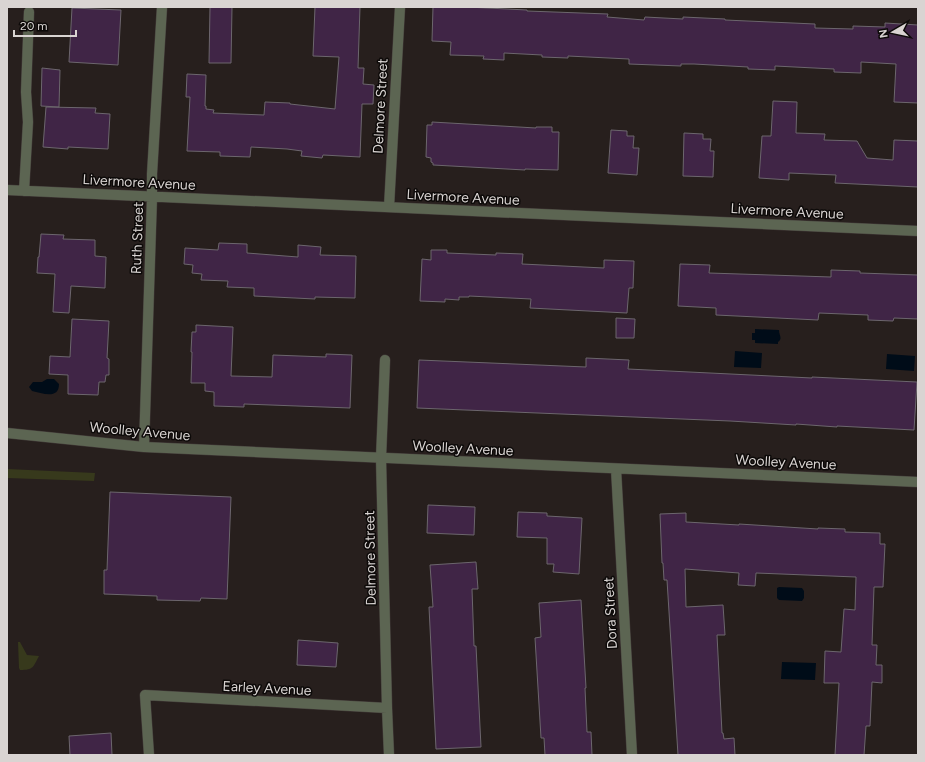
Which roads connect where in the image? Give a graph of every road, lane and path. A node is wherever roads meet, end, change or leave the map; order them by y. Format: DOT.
graph roads {
  1 [pos="162,7"];
  2 [pos="400,7"];
  3 [pos="29,12"];
  4 [pos="7,190"];
  5 [pos="24,191"];
  6 [pos="152,197"];
  7 [pos="389,207"];
  8 [pos="918,231"];
  9 [pos="385,360"];
  10 [pos="7,432"];
  11 [pos="144,447"];
  12 [pos="381,458"];
  13 [pos="616,469"];
  14 [pos="918,482"];
  15 [pos="387,708"];
  16 [pos="148,755"];
  17 [pos="390,755"];
  18 [pos="632,755"];
  1 -- 6 [label="street, Ruth Street"];
  2 -- 7 [label="street, Delmore Street"];
  3 -- 5 [label="street"];
  4 -- 5 [label="street, Livermore Avenue"];
  5 -- 6 [label="street, Livermore Avenue"];
  6 -- 7 [label="street, Livermore Avenue"];
  6 -- 11 [label="street, Ruth Street"];
  7 -- 8 [label="street, Livermore Avenue"];
  9 -- 12 [label="street, Delmore Street"];
  10 -- 11 [label="street, Woolley Avenue"];
  11 -- 12 [label="street, Woolley Avenue"];
  12 -- 13 [label="street, Woolley Avenue"];
  12 -- 15 [label="street, Delmore Street"];
  13 -- 14 [label="street, Woolley Avenue"];
  13 -- 18 [label="street, Dora Street"];
  15 -- 16 [label="street, Earley Avenue"];
  15 -- 17 [label="street, Delmore Street"];
}
